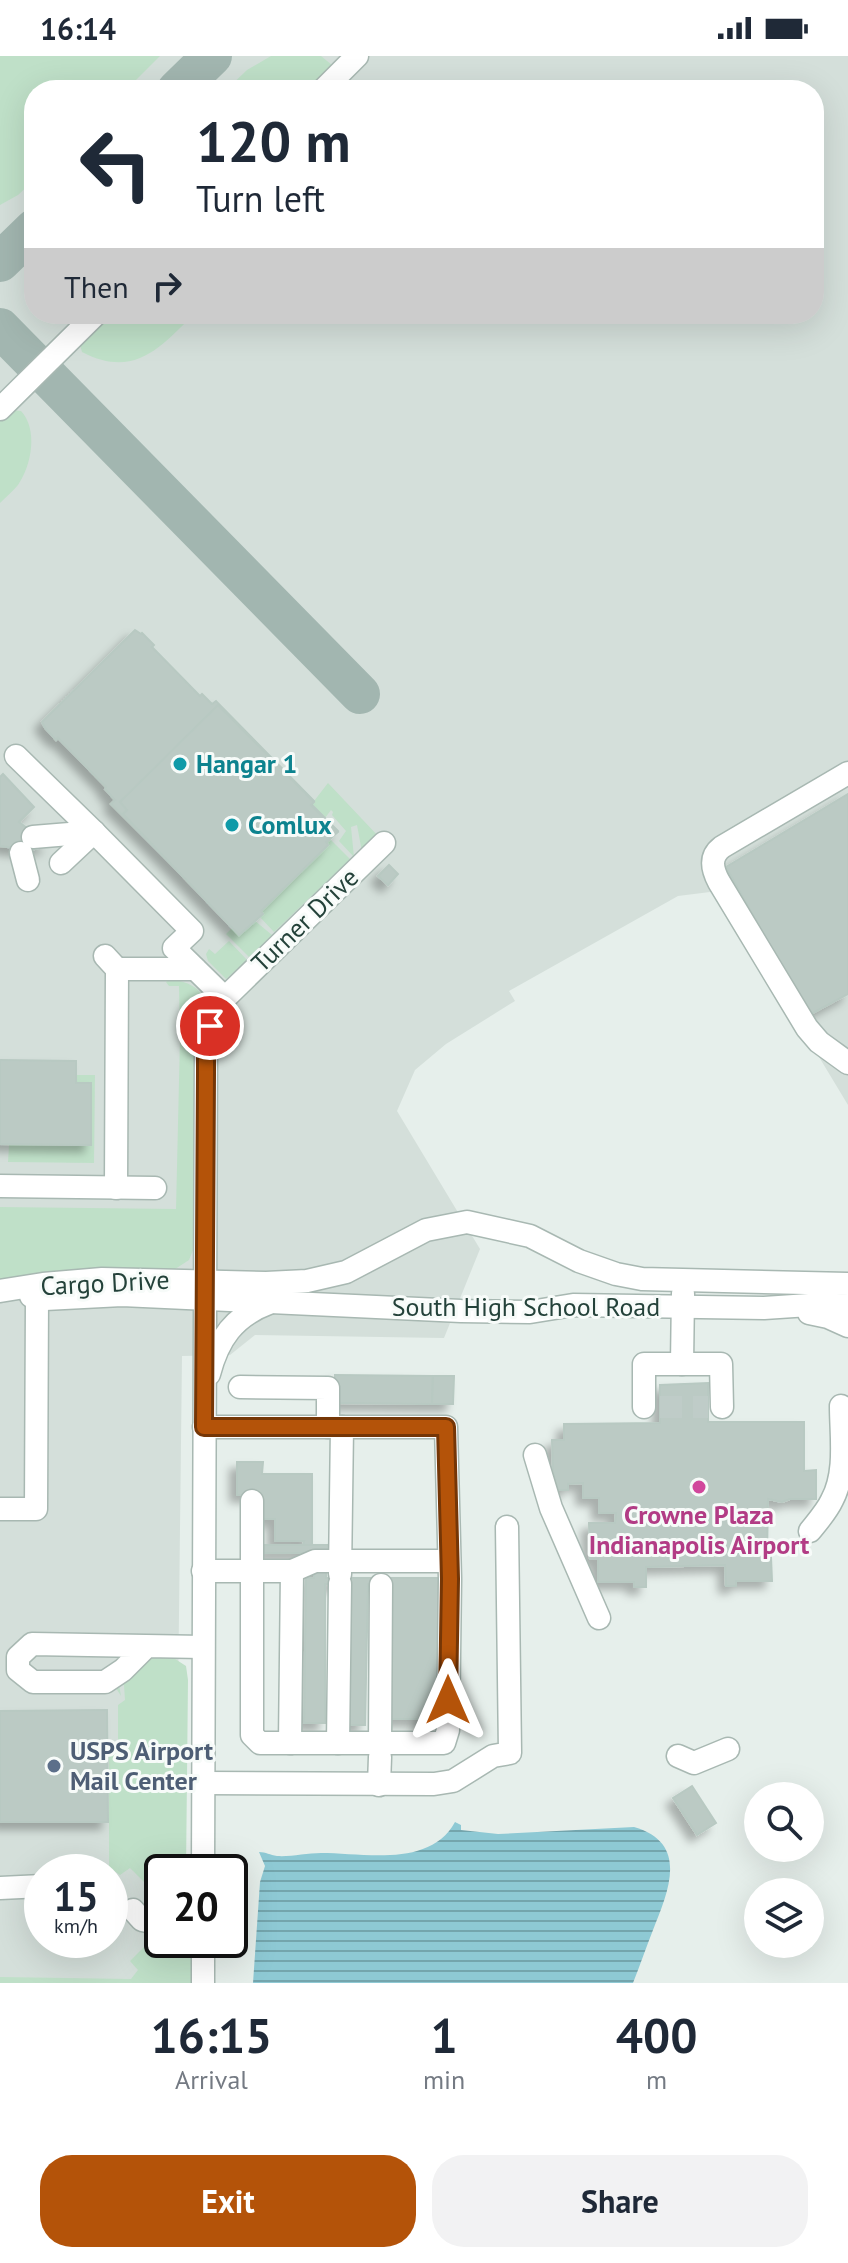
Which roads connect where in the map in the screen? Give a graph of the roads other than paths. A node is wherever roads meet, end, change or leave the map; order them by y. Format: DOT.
graph roads {
  1 [pos="357,56"];
  2 [pos="333,80"];
  3 [pos="86,324"];
  4 [pos="0,409"];
  5 [pos="16,756"];
  6 [pos="848,773"];
  7 [pos="94,832"];
  8 [pos="384,843"];
  9 [pos="61,863"];
  10 [pos="28,880"];
  11 [pos="159,964"];
  12 [pos="225,998"];
  13 [pos="848,1063"];
  14 [pos="0,1186"];
  15 [pos="116,1188"];
  16 [pos="155,1188"];
  17 [pos="683,1280"];
  18 [pos="848,1284"];
  19 [pos="204,1290"];
  20 [pos="2,1296"];
  21 [pos="37,1297"];
  22 [pos="274,1301"];
  23 [pos="848,1306"];
  24 [pos="682,1307"];
  25 [pos="764,1308"];
  26 [pos="848,1326"];
  27 [pos="682,1364"];
  28 [pos="240,1387"];
  29 [pos="204,1394"];
  30 [pos="841,1406"];
  31 [pos="643,1407"];
  32 [pos="724,1407"];
  33 [pos="204,1427"];
  34 [pos="335,1427"];
  35 [pos="535,1455"];
  36 [pos="252,1501"];
  37 [pos="0,1509"];
  38 [pos="507,1527"];
  39 [pos="810,1531"];
  40 [pos="449,1561"];
  41 [pos="203,1571"];
  42 [pos="252,1571"];
  43 [pos="292,1571"];
  44 [pos="381,1571"];
  45 [pos="340,1574"];
  46 [pos="599,1618"];
  47 [pos="203,1647"];
  48 [pos="145,1648"];
  49 [pos="290,1743"];
  50 [pos="338,1743"];
  51 [pos="444,1743"];
  52 [pos="728,1749"];
  53 [pos="380,1750"];
  54 [pos="678,1756"];
  55 [pos="443,1782"];
  56 [pos="203,1783"];
  57 [pos="379,1785"];
  58 [pos="203,1854"];
  59 [pos="24,1887"];
  60 [pos="0,1888"];
  61 [pos="133,1910"];
  62 [pos="144,1920"];
  63 [pos="203,1958"];
  64 [pos="203,1983"];
  1 -- 2 [label="street"];
  3 -- 4 [label="street"];
  5 -- 7 [label="street"];
  6 -- 13 [label="street"];
  7 -- 9 [label="street"];
  7 -- 10 [label="street"];
  7 -- 11 [label="street"];
  8 -- 12 [label="street, Turner Drive"];
  11 -- 12 [label="street"];
  11 -- 15 [label="street"];
  12 -- 19 [label="street, Turner Drive"];
  14 -- 15 [label="street"];
  15 -- 16 [label="street"];
  17 -- 18 [label="street, South High School Road"];
  17 -- 19 [label="street, South High School Road"];
  17 -- 24 [label="street"];
  19 -- 20 [label="street, Cargo Drive"];
  19 -- 21 [label="street, Cargo Drive"];
  19 -- 22 [label="street, South High School Road"];
  19 -- 29 [label="street"];
  20 -- 21 [label="street, Cargo Drive"];
  21 -- 37 [label="street"];
  22 -- 24 [label="street, South High School Road"];
  22 -- 29 [label="street"];
  23 -- 25 [label="street, South High School Road"];
  24 -- 25 [label="street, South High School Road"];
  24 -- 27 [label="street"];
  25 -- 26 [label="street"];
  27 -- 31 [label="street"];
  27 -- 32 [label="street"];
  28 -- 34 [label="street"];
  29 -- 33 [label="street"];
  30 -- 39 [label="street"];
  33 -- 34 [label="street"];
  33 -- 41 [label="street"];
  34 -- 40 [label="street"];
  34 -- 45 [label="street"];
  35 -- 46 [label="street"];
  36 -- 42 [label="street"];
  38 -- 55 [label="street"];
  40 -- 44 [label="street"];
  40 -- 51 [label="street"];
  41 -- 42 [label="street"];
  41 -- 47 [label="street"];
  42 -- 43 [label="street"];
  42 -- 49 [label="street"];
  43 -- 45 [label="street"];
  43 -- 49 [label="street"];
  44 -- 45 [label="street"];
  44 -- 53 [label="street"];
  45 -- 50 [label="street"];
  47 -- 48 [label="street"];
  47 -- 56 [label="street"];
  48 -- 48 [label="street"];
  49 -- 50 [label="street"];
  50 -- 53 [label="street"];
  51 -- 53 [label="street"];
  51 -- 55 [label="street"];
  52 -- 54 [label="street"];
  53 -- 57 [label="street"];
  55 -- 57 [label="street"];
  56 -- 57 [label="street"];
  56 -- 58 [label="street"];
  59 -- 60 [label="street"];
  61 -- 62 [label="street"];
  63 -- 64 [label="street"];
}
